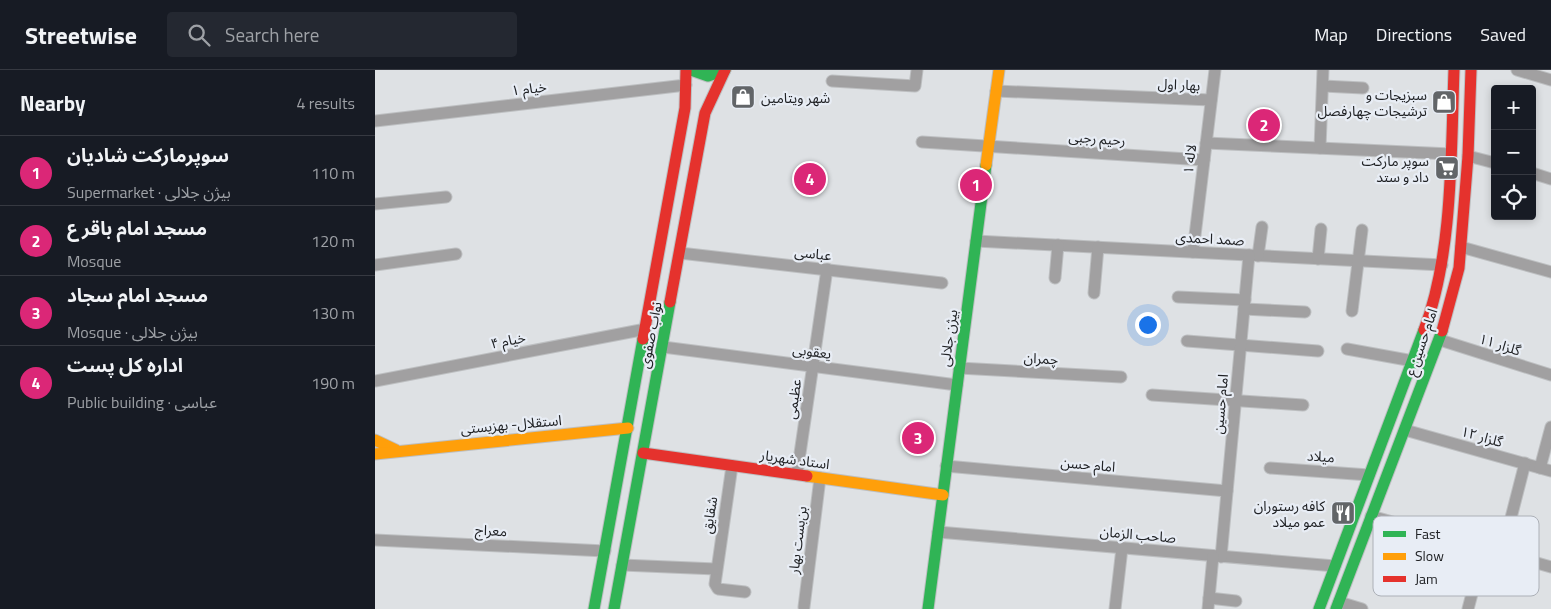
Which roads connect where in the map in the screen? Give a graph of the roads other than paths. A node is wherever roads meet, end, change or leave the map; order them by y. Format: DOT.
graph roads {
  1 [pos="686,70"];
  2 [pos="691,70"];
  3 [pos="725,70"];
  4 [pos="917,70"];
  5 [pos="999,70"];
  6 [pos="1215,70"];
  7 [pos="1323,70"];
  8 [pos="1454,70"];
  9 [pos="1471,70"];
  10 [pos="1517,70"];
  11 [pos="1551,80"];
  12 [pos="832,81"];
  13 [pos="686,85"];
  14 [pos="1323,86"];
  15 [pos="1363,88"];
  16 [pos="996,91"];
  17 [pos="1211,100"];
  18 [pos="685,108"];
  19 [pos="705,113"];
  20 [pos="375,120"];
  21 [pos="922,142"];
  22 [pos="1206,143"];
  23 [pos="989,146"];
  24 [pos="1321,148"];
  25 [pos="1451,154"];
  26 [pos="1468,156"];
  27 [pos="1204,160"];
  28 [pos="1491,162"];
  29 [pos="1536,175"];
  30 [pos="1551,179"];
  31 [pos="446,197"];
  32 [pos="375,204"];
  33 [pos="1261,227"];
  34 [pos="1321,229"];
  35 [pos="1362,230"];
  36 [pos="976,241"];
  37 [pos="1058,245"];
  38 [pos="1098,247"];
  39 [pos="1461,247"];
  40 [pos="1193,252"];
  41 [pos="680,253"];
  42 [pos="456,254"];
  43 [pos="1254,255"];
  44 [pos="1318,259"];
  45 [pos="1358,261"];
  46 [pos="375,265"];
  47 [pos="1442,266"];
  48 [pos="827,269"];
  49 [pos="1551,272"];
  50 [pos="1055,278"];
  51 [pos="942,282"];
  52 [pos="1095,293"];
  53 [pos="1178,297"];
  54 [pos="1245,305"];
  55 [pos="1352,311"];
  56 [pos="1305,312"];
  57 [pos="646,329"];
  58 [pos="1440,340"];
  59 [pos="1187,341"];
  60 [pos="1241,344"];
  61 [pos="663,347"];
  62 [pos="1347,349"];
  63 [pos="1318,352"];
  64 [pos="1413,361"];
  65 [pos="813,366"];
  66 [pos="959,368"];
  67 [pos="1551,376"];
  68 [pos="1121,377"];
  69 [pos="375,381"];
  70 [pos="957,385"];
  71 [pos="1152,395"];
  72 [pos="1236,401"];
  73 [pos="1303,404"];
  74 [pos="1551,427"];
  75 [pos="628,428"];
  76 [pos="1405,430"];
  77 [pos="375,440"];
  78 [pos="396,450"];
  79 [pos="643,453"];
  80 [pos="375,454"];
  81 [pos="1525,464"];
  82 [pos="732,466"];
  83 [pos="947,466"];
  84 [pos="1270,468"];
  85 [pos="1546,470"];
  86 [pos="797,474"];
  87 [pos="1369,475"];
  88 [pos="819,478"];
  89 [pos="1227,491"];
  90 [pos="943,495"];
  91 [pos="1371,516"];
  92 [pos="1512,516"];
  93 [pos="938,532"];
  94 [pos="375,540"];
  95 [pos="1122,548"];
  96 [pos="605,551"];
  97 [pos="1217,556"];
  98 [pos="622,565"];
  99 [pos="1335,566"];
  100 [pos="716,569"];
  101 [pos="745,592"];
  102 [pos="1471,596"];
  103 [pos="1235,601"];
  104 [pos="1208,604"];
  105 [pos="1337,605"];
  106 [pos="804,607"];
  107 [pos="594,609"];
  108 [pos="614,609"];
  109 [pos="927,609"];
  110 [pos="1115,609"];
  111 [pos="1319,609"];
  112 [pos="1362,609"];
  113 [pos="1468,609"];
  1 -- 13 [label="street, نواب صفوی"];
  2 -- 3 [label="street"];
  3 -- 19 [label="street, نواب صفوی"];
  4 -- 12 [label="street"];
  5 -- 16 [label="street, بیژن جلالی"];
  6 -- 17 [label="street, لاله ۱"];
  7 -- 14 [label="street"];
  8 -- 25 [label="street, امام حسین ع"];
  9 -- 26 [label="street, امام حسین ع"];
  10 -- 11 [label="street"];
  13 -- 18 [label="street, نواب صفوی"];
  13 -- 20 [label="street, خیام ۱"];
  14 -- 15 [label="street"];
  14 -- 24 [label="street"];
  16 -- 17 [label="street, بهار اول"];
  16 -- 23 [label="street, بیژن جلالی"];
  17 -- 22 [label="street, لاله ۱"];
  18 -- 19 [label="street"];
  18 -- 57 [label="street, نواب صفوی"];
  19 -- 41 [label="street, نواب صفوی"];
  21 -- 23 [label="street, رحیم رجبی"];
  22 -- 24 [label="street"];
  22 -- 27 [label="street, لاله ۱"];
  23 -- 27 [label="street, رحیم رجبی"];
  23 -- 36 [label="street, بیژن جلالی"];
  24 -- 25 [label="street"];
  25 -- 47 [label="street, امام حسین ع"];
  26 -- 28 [label="street"];
  26 -- 39 [label="street, امام حسین ع"];
  27 -- 40 [label="street, لاله ۱"];
  29 -- 30 [label="street"];
  31 -- 32 [label="street"];
  33 -- 43 [label="street, امام حسین"];
  34 -- 44 [label="street"];
  35 -- 45 [label="street"];
  36 -- 37 [label="street, صمد احمدی"];
  36 -- 66 [label="street, بیژن جلالی"];
  37 -- 38 [label="street, صمد احمدی"];
  37 -- 50 [label="street"];
  38 -- 40 [label="street, صمد احمدی"];
  38 -- 52 [label="street"];
  39 -- 49 [label="street"];
  39 -- 58 [label="street, امام حسین ع"];
  40 -- 43 [label="street, صمد احمدی"];
  41 -- 48 [label="street, عباسی"];
  41 -- 61 [label="street, نواب صفوی"];
  42 -- 46 [label="street"];
  43 -- 44 [label="street, صمد احمدی"];
  43 -- 54 [label="street, امام حسین"];
  44 -- 45 [label="street, صمد احمدی"];
  45 -- 47 [label="street, صمد احمدی"];
  45 -- 55 [label="street"];
  47 -- 64 [label="street, امام حسین ع"];
  48 -- 51 [label="street, عباسی"];
  48 -- 65 [label="street, عظیمی"];
  53 -- 54 [label="street"];
  54 -- 56 [label="street"];
  54 -- 60 [label="street, امام حسین"];
  57 -- 69 [label="street, خیام ۴"];
  57 -- 75 [label="street, نواب صفوی"];
  58 -- 67 [label="street, گلزار ۱۱"];
  58 -- 76 [label="street, امام حسین ع"];
  59 -- 60 [label="street"];
  60 -- 63 [label="street"];
  60 -- 72 [label="street, امام حسین"];
  61 -- 65 [label="street, یعقوبی"];
  61 -- 79 [label="street, نواب صفوی"];
  62 -- 64 [label="street"];
  64 -- 87 [label="street, امام حسین ع"];
  65 -- 70 [label="street, یعقوبی"];
  65 -- 86 [label="street, عظیمی"];
  66 -- 68 [label="street, چمران"];
  66 -- 70 [label="street, بیژن جلالی"];
  70 -- 83 [label="street, بیژن جلالی"];
  71 -- 72 [label="street"];
  72 -- 73 [label="street"];
  72 -- 89 [label="street, امام حسین"];
  74 -- 85 [label="street"];
  75 -- 78 [label="street, استقلال- بهزیستی"];
  75 -- 96 [label="street, نواب صفوی"];
  76 -- 81 [label="street, گلزار ۱۲"];
  76 -- 91 [label="street, امام حسین ع"];
  77 -- 78 [label="street"];
  78 -- 80 [label="street, استقلال- بهزیستی"];
  79 -- 82 [label="street, استاد شهریار"];
  79 -- 98 [label="street, نواب صفوی"];
  81 -- 85 [label="street, گلزار ۱۲"];
  81 -- 92 [label="street"];
  82 -- 86 [label="street, استاد شهریار"];
  82 -- 100 [label="street, شقایق"];
  83 -- 89 [label="street, امام حسن"];
  83 -- 90 [label="street, بیژن جلالی"];
  84 -- 87 [label="street, میلاد"];
  86 -- 88 [label="street, استاد شهریار"];
  87 -- 99 [label="street, امام حسین ع"];
  88 -- 90 [label="street, استاد شهریار"];
  88 -- 106 [label="street, بن‌بست بهار"];
  89 -- 97 [label="street, امام حسین"];
  90 -- 93 [label="street, بیژن جلالی"];
  91 -- 105 [label="street, امام حسین ع"];
  93 -- 95 [label="street, صاحب الزمان"];
  93 -- 109 [label="street, بیژن جلالی"];
  94 -- 96 [label="street, معراج"];
  95 -- 97 [label="street, صاحب الزمان"];
  95 -- 110 [label="street"];
  96 -- 107 [label="street, نواب صفوی"];
  97 -- 99 [label="street, صاحب الزمان"];
  97 -- 104 [label="street, امام حسین"];
  98 -- 100 [label="street"];
  98 -- 108 [label="street, نواب صفوی"];
  99 -- 111 [label="street, امام حسین ع"];
  100 -- 101 [label="street, شقایق"];
  102 -- 113 [label="street"];
  103 -- 104 [label="street"];
  105 -- 112 [label="street"];
}
